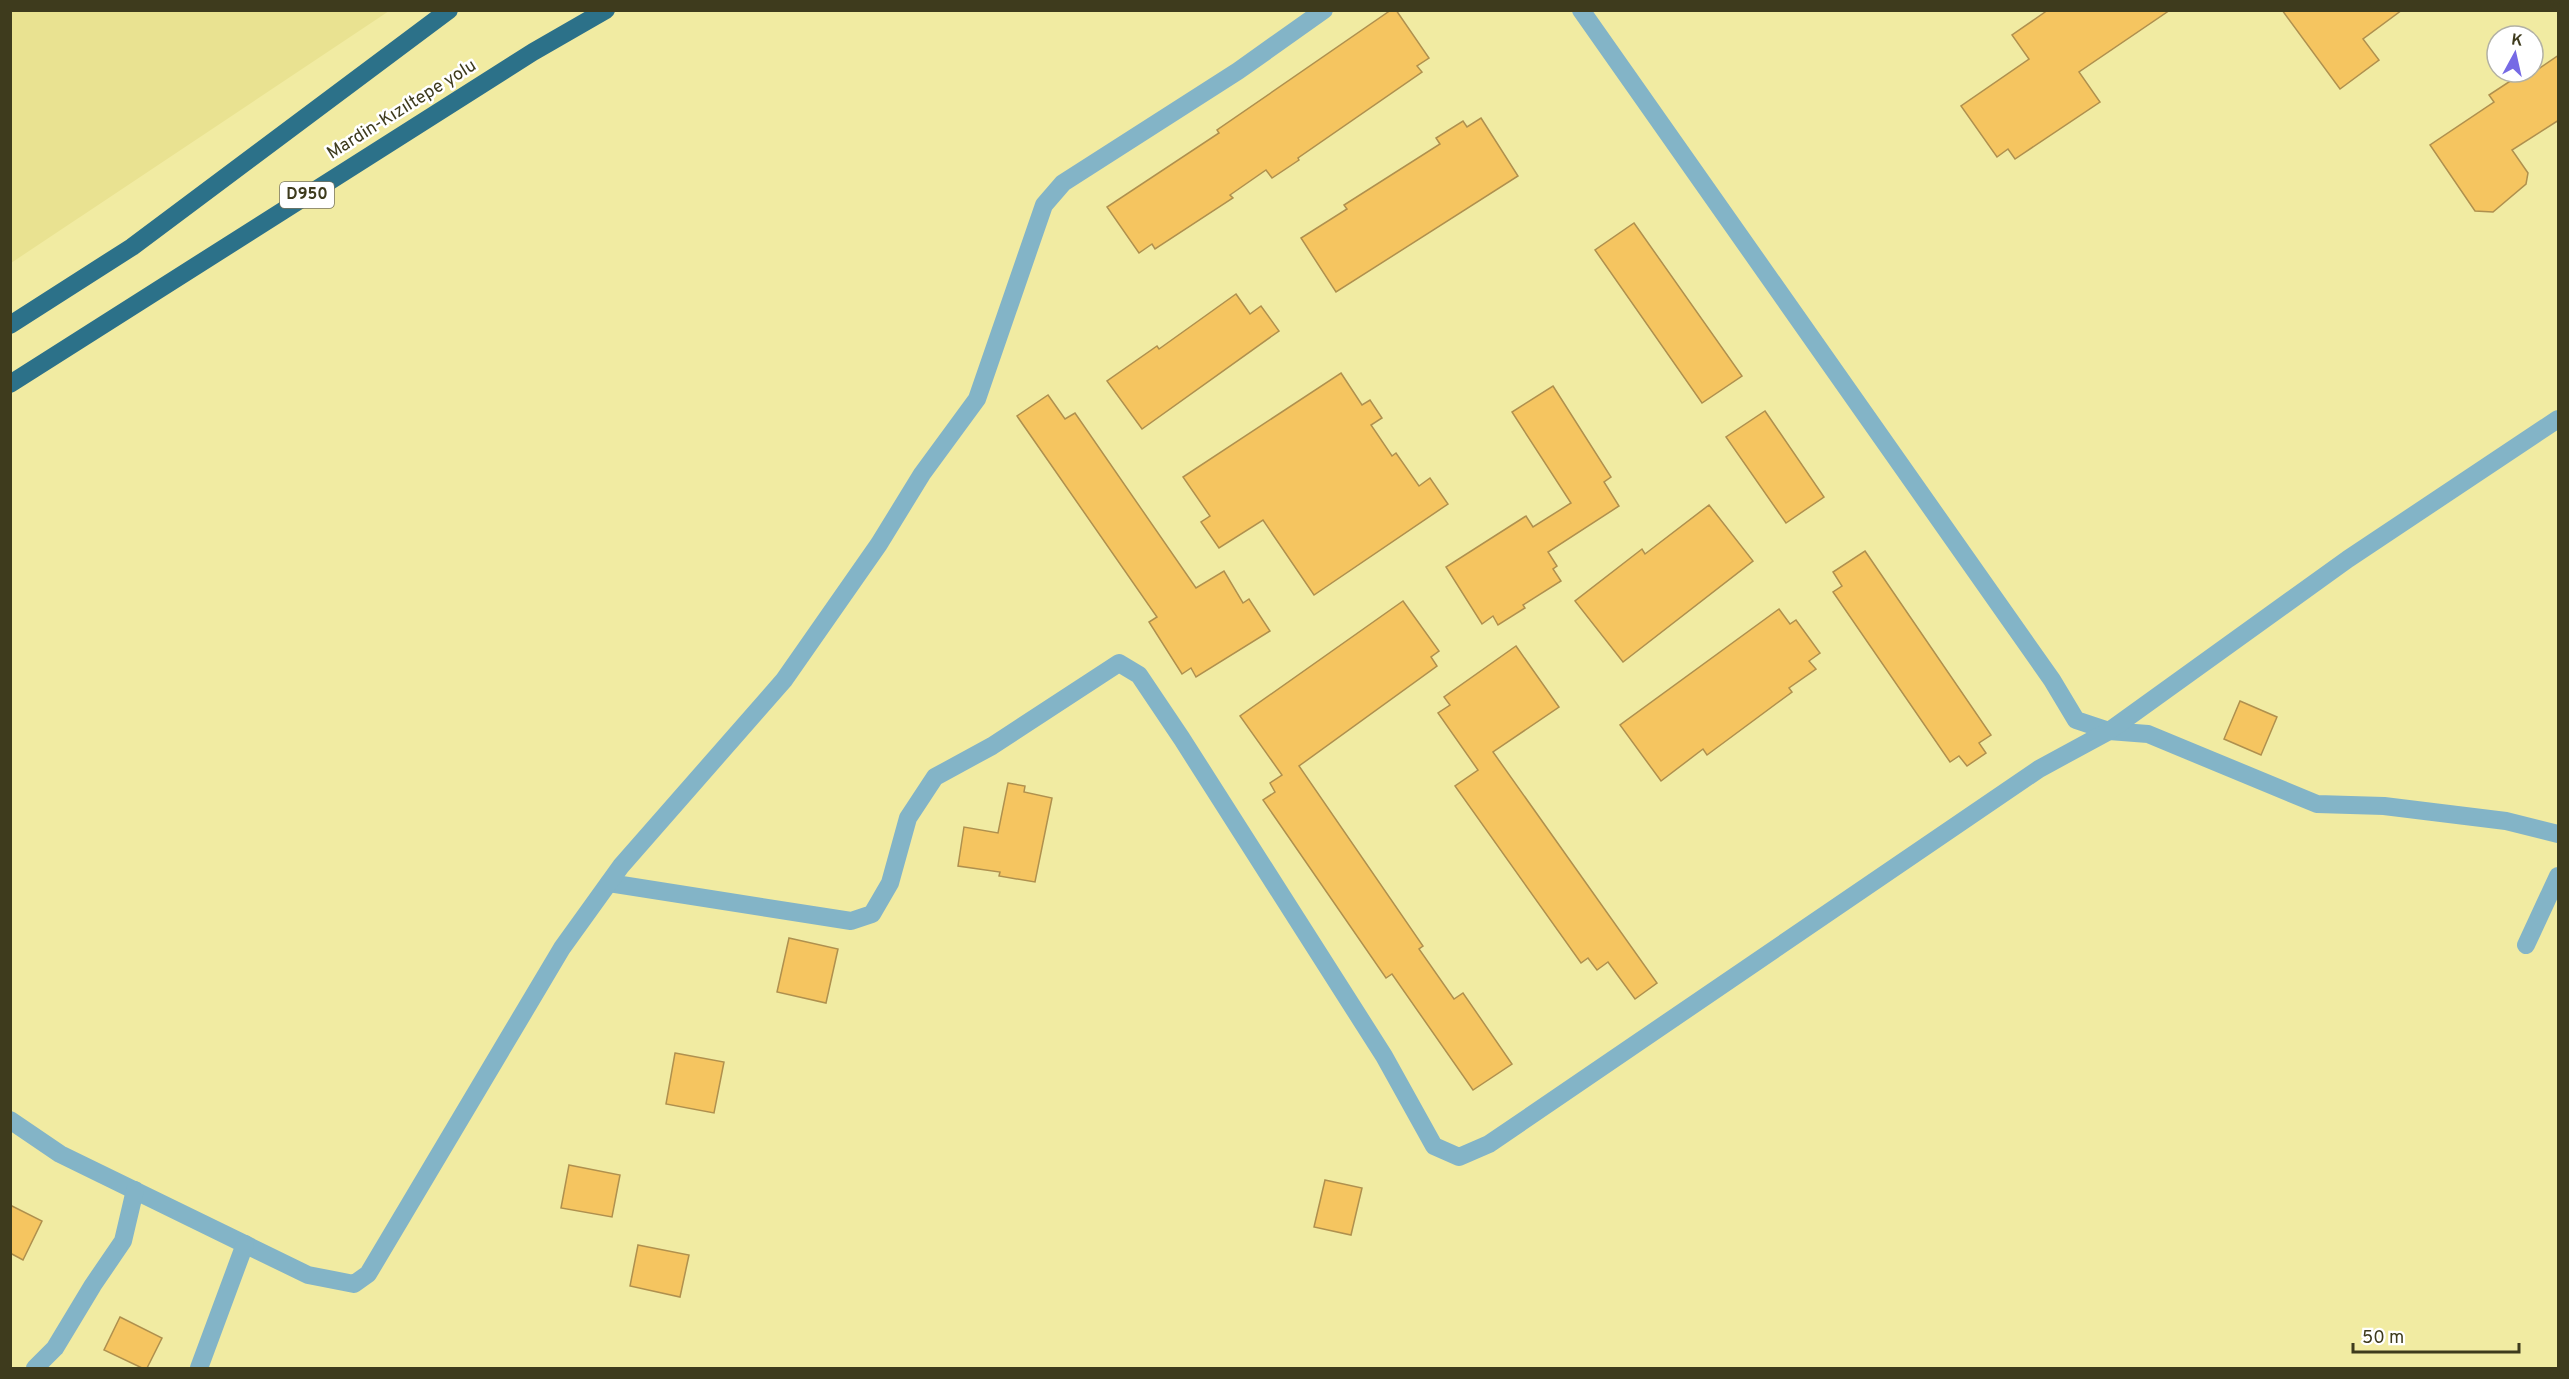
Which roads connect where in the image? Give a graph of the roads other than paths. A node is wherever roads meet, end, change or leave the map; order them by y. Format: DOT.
graph roads {
  1 [pos="449,10"];
  2 [pos="606,10"];
  3 [pos="1324,10"];
  4 [pos="1581,10"];
  5 [pos="10,325"];
  6 [pos="10,384"];
  7 [pos="2559,419"];
  8 [pos="2109,731"];
  9 [pos="2559,834"];
  10 [pos="2559,876"];
  11 [pos="609,883"];
  12 [pos="2526,945"];
  13 [pos="10,1120"];
  14 [pos="135,1190"];
  15 [pos="245,1244"];
  16 [pos="35,1368"];
  17 [pos="199,1368"];
  1 -- 5 [label="highway"];
  2 -- 6 [label="highway, Mardin-Kızıltepe yolu / D950"];
  3 -- 11 [label="street"];
  4 -- 8 [label="street"];
  7 -- 8 [label="street"];
  8 -- 9 [label="street"];
  8 -- 11 [label="street"];
  10 -- 12 [label="street"];
  11 -- 15 [label="street"];
  13 -- 14 [label="street"];
  14 -- 15 [label="street"];
  14 -- 16 [label="street"];
  15 -- 17 [label="street"];
}
